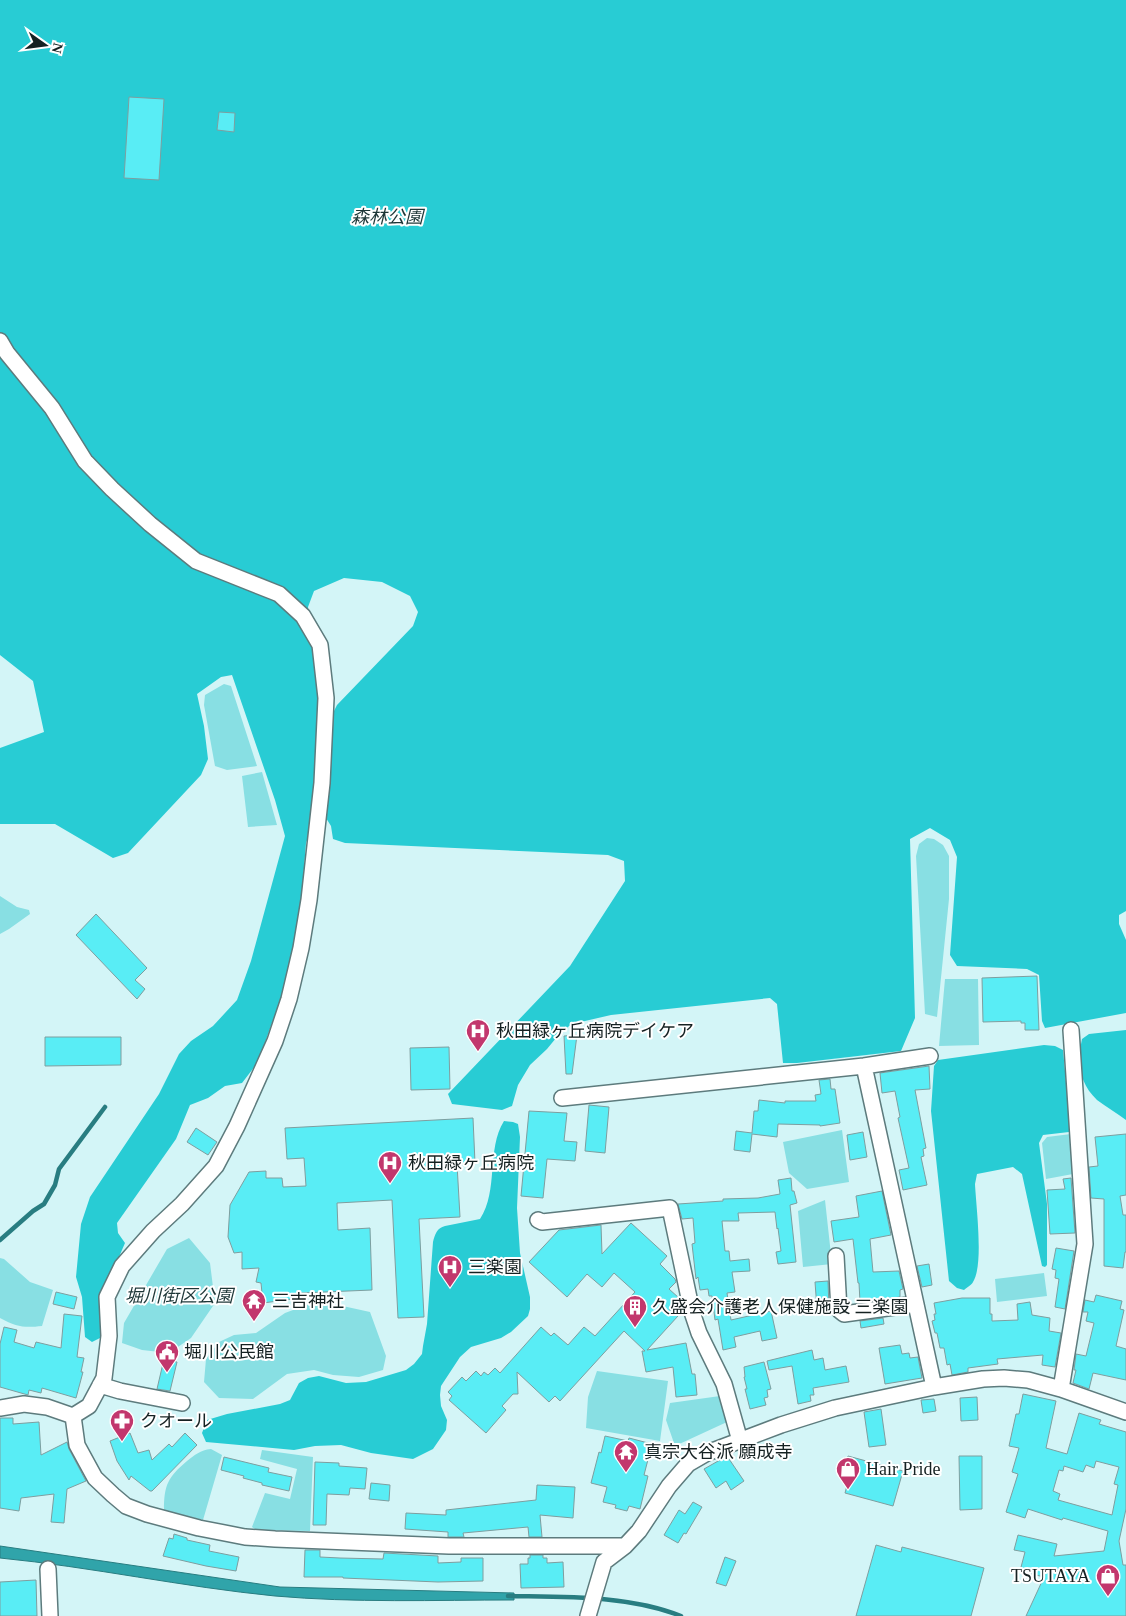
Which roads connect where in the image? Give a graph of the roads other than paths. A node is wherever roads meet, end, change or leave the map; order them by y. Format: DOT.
graph roads {
  1 [pos="0,341"];
  2 [pos="1071,1030"];
  3 [pos="930,1056"];
  4 [pos="864,1066"];
  5 [pos="562,1098"];
  6 [pos="538,1220"];
  7 [pos="836,1256"];
  8 [pos="916,1304"];
  9 [pos="100,1385"];
  10 [pos="934,1387"];
  11 [pos="1061,1389"];
  12 [pos="182,1403"];
  13 [pos="0,1408"];
  14 [pos="1126,1412"];
  15 [pos="73,1416"];
  16 [pos="740,1441"];
  17 [pos="625,1546"];
  18 [pos="48,1569"];
  19 [pos="589,1612"];
  20 [pos="50,1616"];
  1 -- 9 [label="street"];
  2 -- 11 [label="street"];
  3 -- 4 [label="street"];
  4 -- 5 [label="street"];
  4 -- 8 [label="street"];
  6 -- 16 [label="street"];
  7 -- 8 [label="street"];
  8 -- 10 [label="street"];
  9 -- 12 [label="street"];
  9 -- 15 [label="street"];
  10 -- 11 [label="street"];
  10 -- 16 [label="street"];
  11 -- 14 [label="street"];
  13 -- 15 [label="street"];
  15 -- 17 [label="street"];
  16 -- 17 [label="street"];
  17 -- 19 [label="street"];
  18 -- 20 [label="street"];
}
